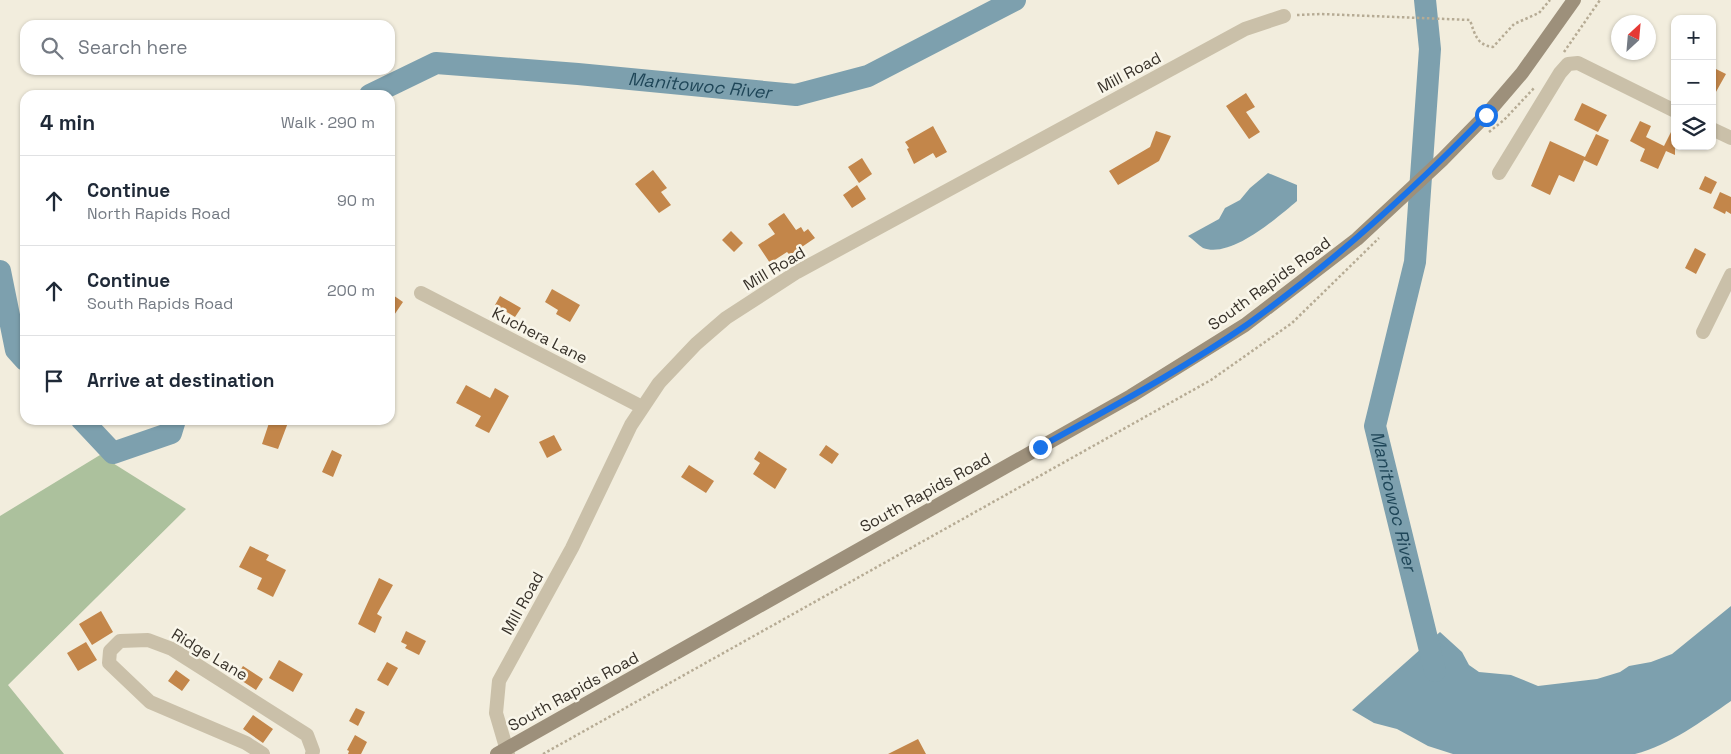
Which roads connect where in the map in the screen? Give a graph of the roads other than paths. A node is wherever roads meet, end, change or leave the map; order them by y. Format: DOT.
graph roads {
  1 [pos="1574,0"];
  2 [pos="1284,16"];
  3 [pos="1671,109"];
  4 [pos="1716,131"];
  5 [pos="1731,138"];
  6 [pos="1498,173"];
  7 [pos="1731,275"];
  8 [pos="421,293"];
  9 [pos="1703,332"];
  10 [pos="642,407"];
  11 [pos="504,752"];
  12 [pos="263,754"];
  13 [pos="312,754"];
  1 -- 11 [label="main road, South Rapids Road"];
  2 -- 10 [label="street, Mill Road"];
  3 -- 6 [label="street"];
  4 -- 5 [label="street"];
  7 -- 9 [label="street"];
  8 -- 10 [label="street, Kuchera Lane"];
  10 -- 11 [label="street, Mill Road"];
  12 -- 13 [label="street, Ridge Lane"];
}
